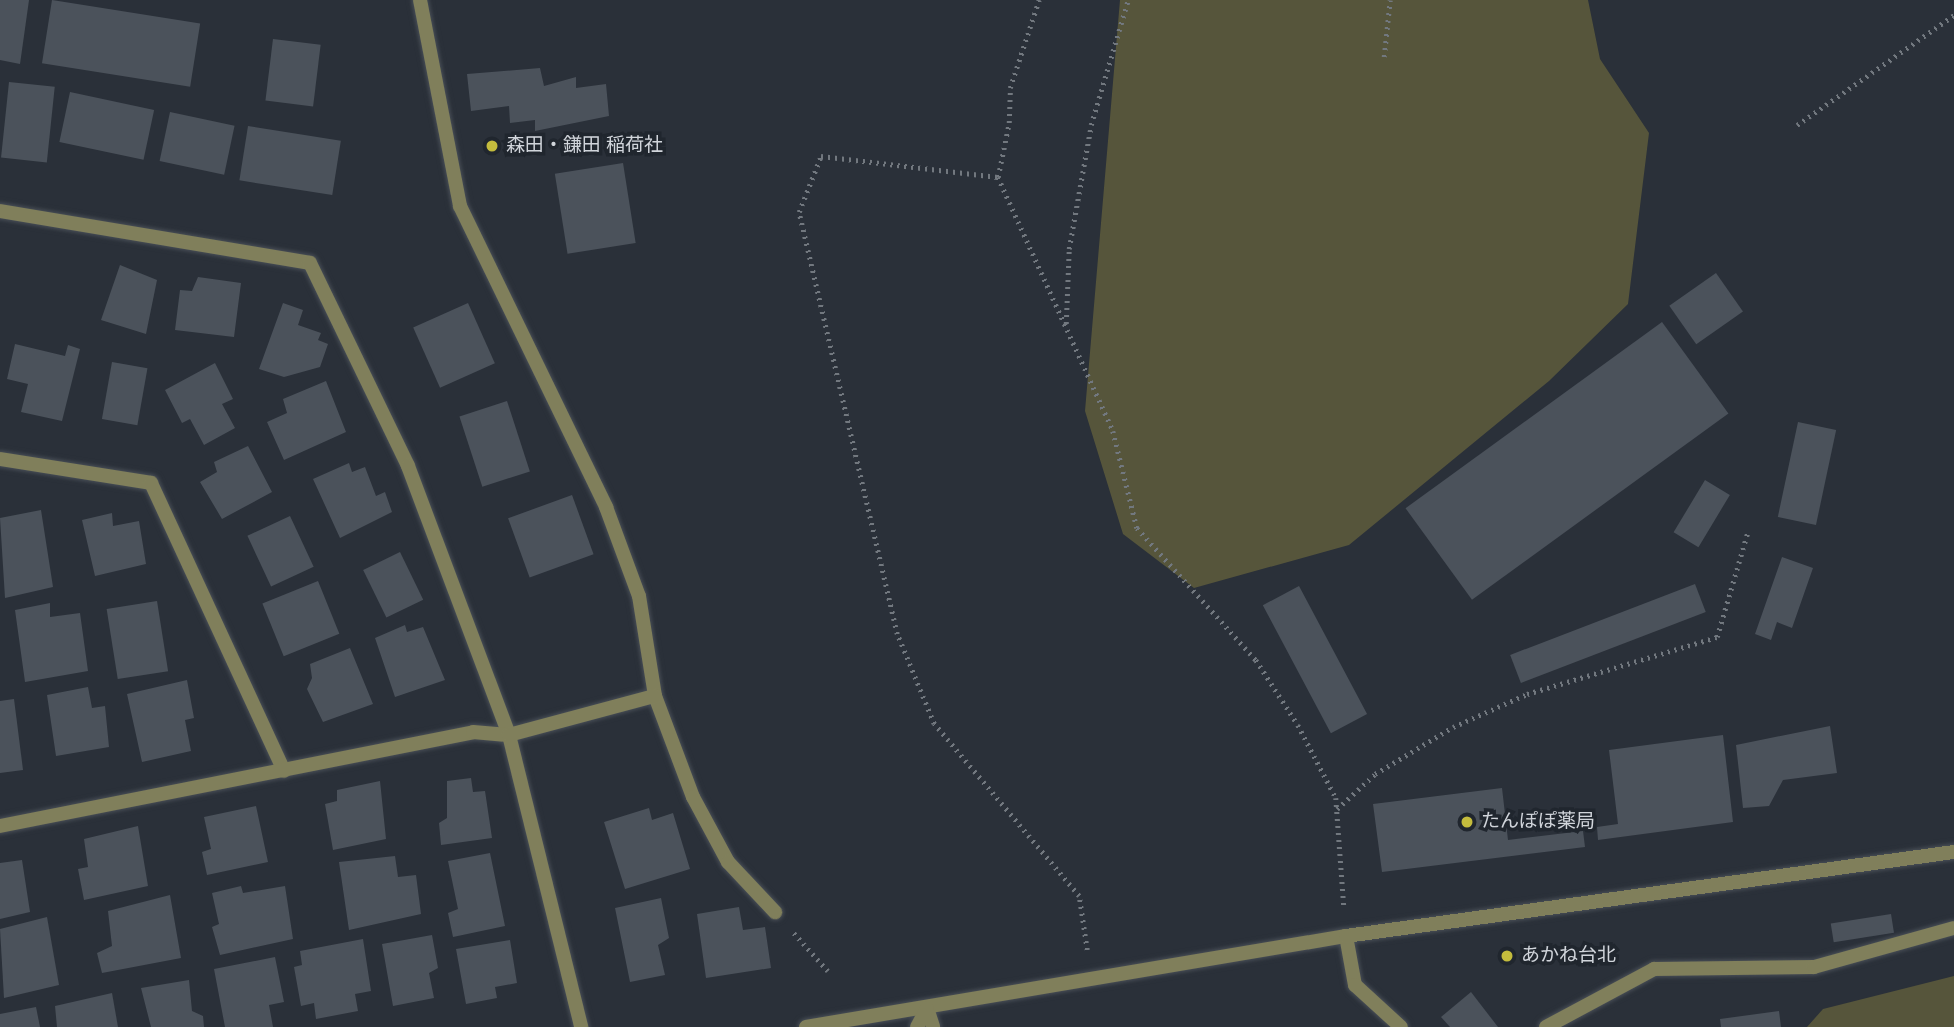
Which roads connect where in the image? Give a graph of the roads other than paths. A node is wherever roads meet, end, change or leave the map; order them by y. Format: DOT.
graph roads {
  1 [pos="420,0"];
  2 [pos="0,211"];
  3 [pos="0,459"];
  4 [pos="654,696"];
  5 [pos="509,735"];
  6 [pos="284,771"];
  7 [pos="0,826"];
  8 [pos="1954,852"];
  9 [pos="775,912"];
  10 [pos="1954,928"];
  11 [pos="1346,936"];
  12 [pos="927,1008"];
  13 [pos="581,1027"];
  14 [pos="806,1027"];
  15 [pos="916,1027"];
  16 [pos="933,1027"];
  17 [pos="1401,1027"];
  18 [pos="1546,1027"];
  1 -- 4 [label="street"];
  2 -- 5 [label="street"];
  3 -- 6 [label="street"];
  4 -- 5 [label="street"];
  4 -- 9 [label="street"];
  5 -- 6 [label="street"];
  5 -- 13 [label="street"];
  6 -- 7 [label="street"];
  8 -- 11 [label="street"];
  10 -- 18 [label="street"];
  11 -- 12 [label="street"];
  11 -- 17 [label="street"];
  12 -- 14 [label="street"];
  12 -- 15 [label="street"];
  12 -- 16 [label="street"];
}
